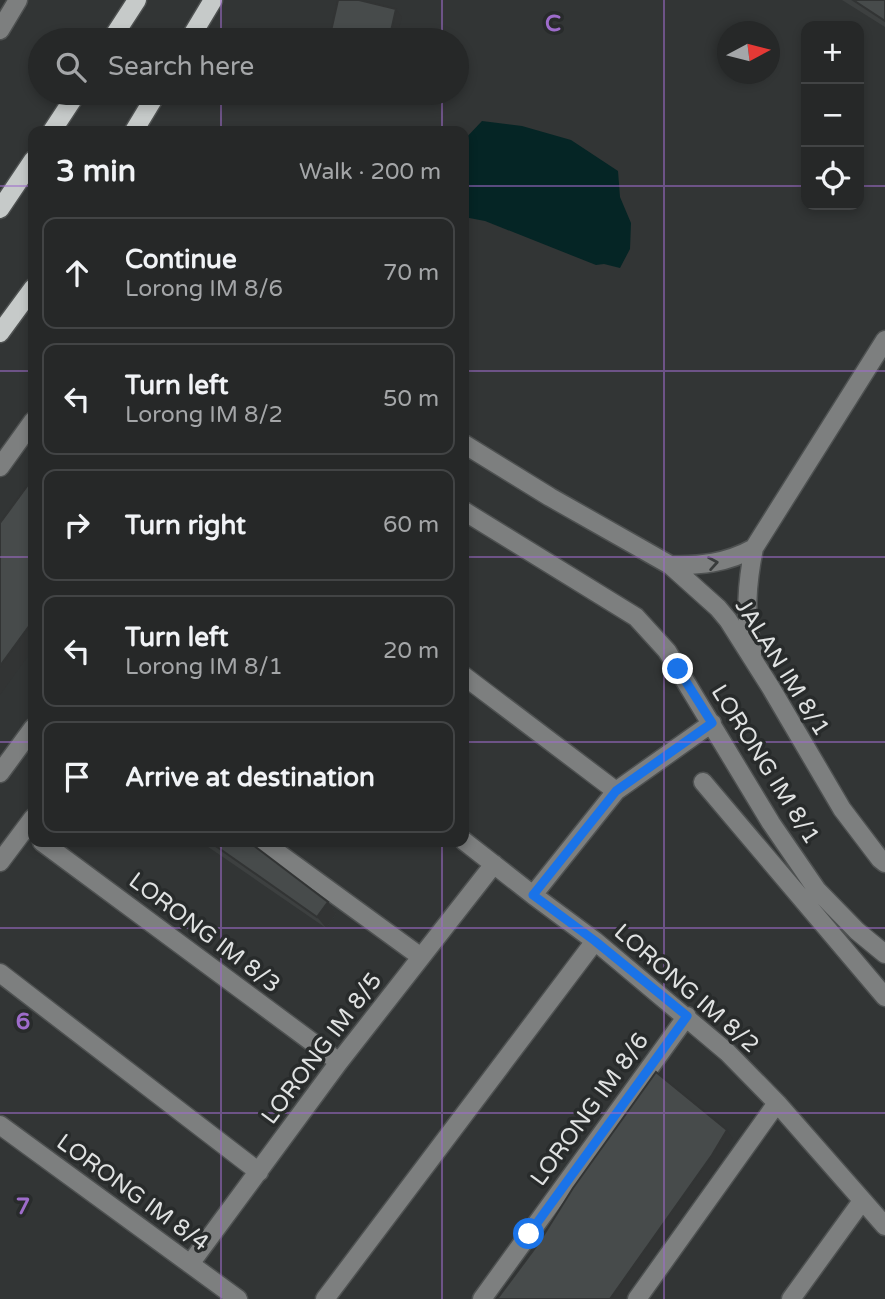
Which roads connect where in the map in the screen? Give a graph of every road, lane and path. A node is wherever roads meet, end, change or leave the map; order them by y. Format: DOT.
graph roads {
  1 [pos="18,0"];
  2 [pos="137,0"];
  3 [pos="213,0"];
  4 [pos="119,28"];
  5 [pos="196,28"];
  6 [pos="0,30"];
  7 [pos="69,105"];
  8 [pos="150,105"];
  9 [pos="55,126"];
  10 [pos="137,126"];
  11 [pos="28,166"];
  12 [pos="28,168"];
  13 [pos="0,192"];
  14 [pos="0,209"];
  15 [pos="28,295"];
  16 [pos="0,333"];
  17 [pos="885,340"];
  18 [pos="28,428"];
  19 [pos="469,447"];
  20 [pos="0,467"];
  21 [pos="469,514"];
  22 [pos="754,548"];
  23 [pos="670,565"];
  24 [pos="760,671"];
  25 [pos="469,681"];
  26 [pos="712,723"];
  27 [pos="28,735"];
  28 [pos="0,773"];
  29 [pos="703,782"];
  30 [pos="616,791"];
  31 [pos="28,829"];
  32 [pos="469,845"];
  33 [pos="49,847"];
  34 [pos="270,847"];
  35 [pos="0,862"];
  36 [pos="885,863"];
  37 [pos="494,864"];
  38 [pos="533,895"];
  39 [pos="595,941"];
  40 [pos="885,954"];
  41 [pos="421,957"];
  42 [pos="0,972"];
  43 [pos="885,997"];
  44 [pos="687,1016"];
  45 [pos="339,1062"];
  46 [pos="777,1103"];
  47 [pos="0,1125"];
  48 [pos="259,1172"];
  49 [pos="862,1201"];
  50 [pos="885,1226"];
  51 [pos="190,1264"];
  52 [pos="238,1299"];
  53 [pos="325,1299"];
  54 [pos="482,1299"];
  55 [pos="637,1299"];
  56 [pos="791,1299"];
  1 -- 6 [label="street"];
  2 -- 4 [label="main road"];
  3 -- 5 [label="main road"];
  7 -- 9 [label="main road"];
  8 -- 10 [label="main road"];
  11 -- 13 [label="street"];
  12 -- 14 [label="main road"];
  15 -- 16 [label="main road"];
  17 -- 22 [label="street"];
  18 -- 20 [label="street"];
  19 -- 23 [label="street, JALAN IM 8/1"];
  21 -- 26 [label="street, LORONG IM 8/1"];
  23 -- 22 [label="street, one-way"];
  22 -- 24 [label="street"];
  23 -- 24 [label="street, JALAN IM 8/1"];
  24 -- 36 [label="street, JALAN IM 8/1"];
  25 -- 30 [label="street"];
  26 -- 30 [label="street"];
  26 -- 40 [label="street, LORONG IM 8/1"];
  27 -- 28 [label="street"];
  29 -- 43 [label="street"];
  30 -- 38 [label="street"];
  31 -- 35 [label="street"];
  32 -- 37 [label="street, LORONG IM 8/2"];
  33 -- 45 [label="street, LORONG IM 8/3"];
  34 -- 41 [label="street"];
  37 -- 38 [label="street, LORONG IM 8/2"];
  37 -- 41 [label="street, LORONG IM 8/5"];
  38 -- 39 [label="street, LORONG IM 8/2"];
  39 -- 44 [label="street, LORONG IM 8/2"];
  39 -- 53 [label="street"];
  41 -- 45 [label="street, LORONG IM 8/5"];
  42 -- 48 [label="street"];
  44 -- 46 [label="street, LORONG IM 8/2"];
  44 -- 54 [label="street, LORONG IM 8/6"];
  45 -- 48 [label="street, LORONG IM 8/5"];
  46 -- 49 [label="street, LORONG IM 8/2"];
  46 -- 55 [label="street"];
  47 -- 51 [label="street, LORONG IM 8/4"];
  48 -- 51 [label="street, LORONG IM 8/5"];
  49 -- 50 [label="street, LORONG IM 8/2"];
  49 -- 56 [label="street"];
  51 -- 52 [label="street, LORONG IM 8/4"];
}
